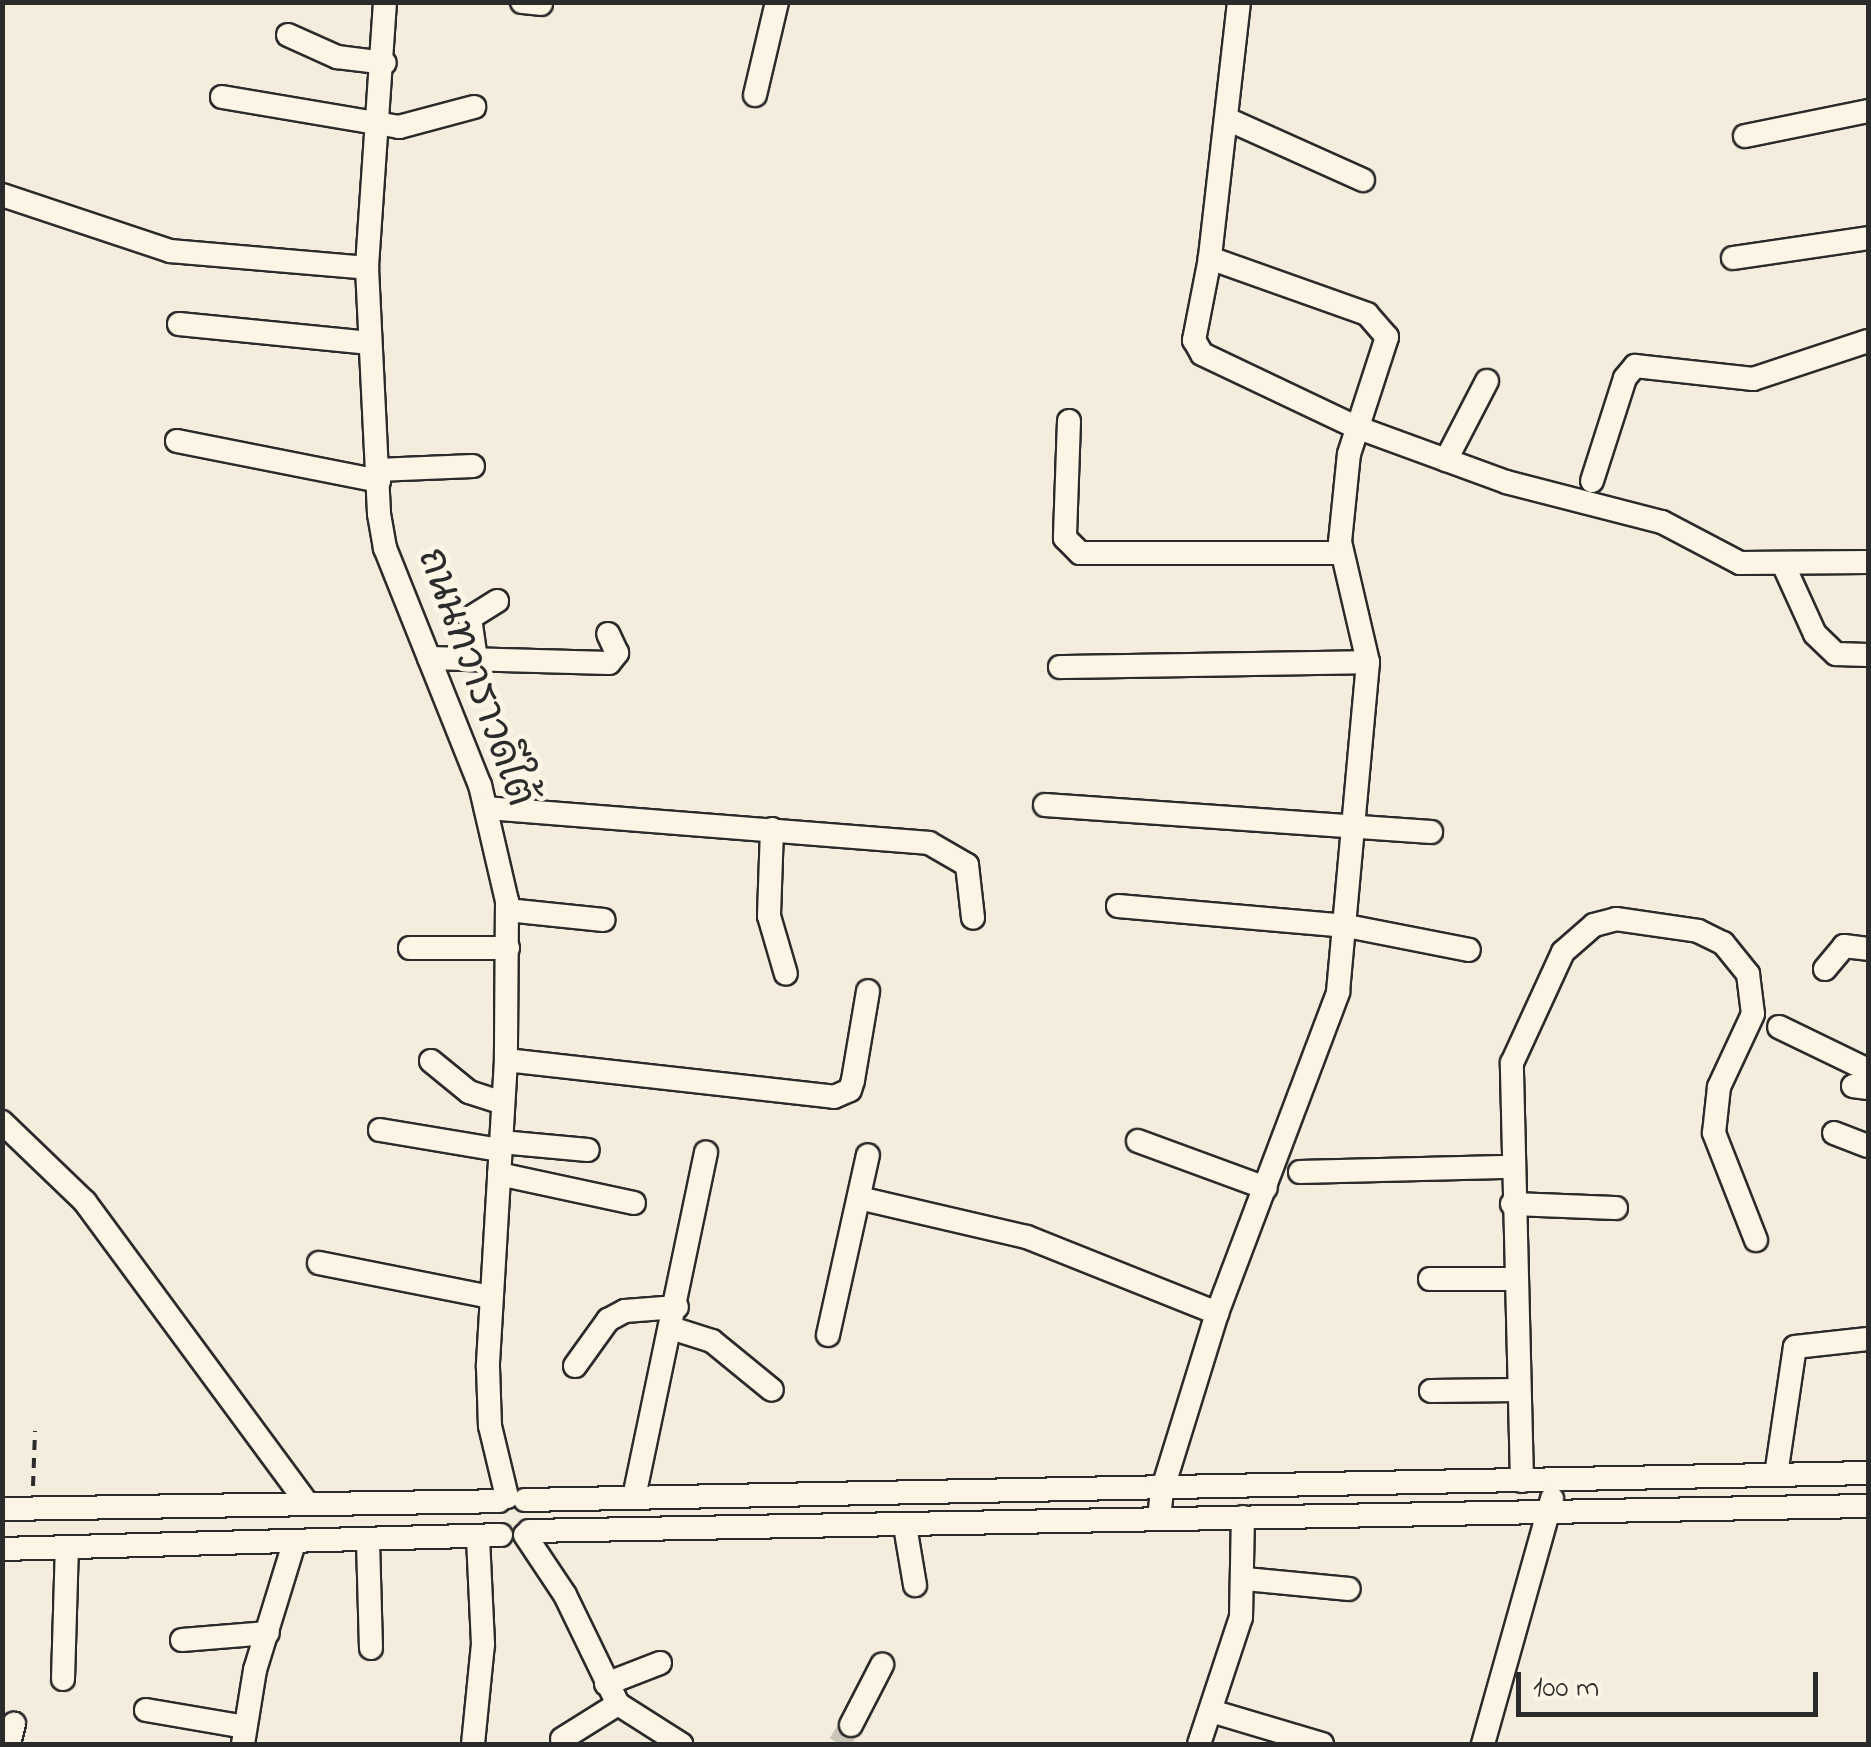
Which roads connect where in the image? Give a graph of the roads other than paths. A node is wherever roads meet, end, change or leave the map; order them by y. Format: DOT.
graph roads {
  1 [pos="385,2"];
  2 [pos="777,2"];
  3 [pos="1239,2"];
  4 [pos="288,35"];
  5 [pos="385,63"];
  6 [pos="755,95"];
  7 [pos="222,97"];
  8 [pos="474,107"];
  9 [pos="1868,110"];
  10 [pos="1227,119"];
  11 [pos="379,125"];
  12 [pos="1745,136"];
  13 [pos="1363,180"];
  14 [pos="2,195"];
  15 [pos="1868,238"];
  16 [pos="1210,258"];
  17 [pos="1733,258"];
  18 [pos="368,268"];
  19 [pos="179,324"];
  20 [pos="1868,341"];
  21 [pos="370,343"];
  22 [pos="1487,381"];
  23 [pos="1070,421"];
  24 [pos="1356,427"];
  25 [pos="177,441"];
  26 [pos="1446,460"];
  27 [pos="473,466"];
  28 [pos="378,476"];
  29 [pos="1592,480"];
  30 [pos="1342,554"];
  31 [pos="1868,562"];
  32 [pos="1784,566"];
  33 [pos="496,601"];
  34 [pos="608,634"];
  35 [pos="1868,656"];
  36 [pos="429,658"];
  37 [pos="476,659"];
  38 [pos="1368,662"];
  39 [pos="1060,667"];
  40 [pos="1044,805"];
  41 [pos="486,808"];
  42 [pos="1352,824"];
  43 [pos="772,829"];
  44 [pos="1431,832"];
  45 [pos="1118,906"];
  46 [pos="507,910"];
  47 [pos="973,918"];
  48 [pos="603,920"];
  49 [pos="1347,926"];
  50 [pos="410,948"];
  51 [pos="508,948"];
  52 [pos="1868,949"];
  53 [pos="1469,950"];
  54 [pos="1825,969"];
  55 [pos="786,974"];
  56 [pos="868,992"];
  57 [pos="1779,1026"];
  58 [pos="506,1060"];
  59 [pos="431,1061"];
  60 [pos="1863,1081"];
  61 [pos="503,1103"];
  62 [pos="2,1122"];
  63 [pos="380,1130"];
  64 [pos="1834,1132"];
  65 [pos="1138,1140"];
  66 [pos="501,1146"];
  67 [pos="1868,1146"];
  68 [pos="588,1150"];
  69 [pos="706,1152"];
  70 [pos="868,1155"];
  71 [pos="1512,1167"];
  72 [pos="1300,1172"];
  73 [pos="498,1174"];
  74 [pos="1266,1188"];
  75 [pos="860,1198"];
  76 [pos="634,1202"];
  77 [pos="1512,1204"];
  78 [pos="1616,1208"];
  79 [pos="1756,1240"];
  80 [pos="319,1263"];
  81 [pos="1430,1279"];
  82 [pos="1514,1279"];
  83 [pos="490,1297"];
  84 [pos="1217,1313"];
  85 [pos="674,1318"];
  86 [pos="828,1335"];
  87 [pos="1868,1340"];
  88 [pos="575,1366"];
  89 [pos="772,1390"];
  90 [pos="1431,1390"];
  91 [pos="1518,1390"];
  92 [pos="1868,1473"];
  93 [pos="1776,1475"];
  94 [pos="1555,1480"];
  95 [pos="1522,1481"];
  96 [pos="1162,1491"];
  97 [pos="634,1497"];
  98 [pos="511,1499"];
  99 [pos="306,1502"];
  100 [pos="1868,1506"];
  101 [pos="2,1508"];
  102 [pos="1549,1512"];
  103 [pos="1243,1517"];
  104 [pos="1160,1520"];
  105 [pos="905,1526"];
  106 [pos="527,1533"];
  107 [pos="489,1536"];
  108 [pos="368,1541"];
  109 [pos="294,1543"];
  110 [pos="67,1548"];
  111 [pos="2,1549"];
  112 [pos="1246,1579"];
  113 [pos="914,1586"];
  114 [pos="1349,1589"];
  115 [pos="268,1633"];
  116 [pos="182,1640"];
  117 [pos="371,1648"];
  118 [pos="660,1663"];
  119 [pos="882,1665"];
  120 [pos="64,1679"];
  121 [pos="612,1694"];
  122 [pos="146,1710"];
  123 [pos="1210,1711"];
  124 [pos="851,1725"];
  125 [pos="643,1735"];
  126 [pos="244,1736"];
  127 [pos="562,1740"];
  128 [pos="473,1744"];
  129 [pos="681,1744"];
  130 [pos="1199,1744"];
  131 [pos="1322,1744"];
  132 [pos="1483,1744"];
  1 -- 5 [label="street, ถนนทวาราวดีใต้"];
  2 -- 6 [label="street"];
  3 -- 10 [label="street"];
  4 -- 5 [label="street"];
  5 -- 11 [label="street, ถนนทวาราวดีใต้"];
  7 -- 11 [label="street"];
  8 -- 11 [label="street"];
  9 -- 12 [label="street"];
  10 -- 13 [label="street"];
  10 -- 16 [label="street"];
  11 -- 18 [label="street, ถนนทวาราวดีใต้"];
  14 -- 18 [label="street"];
  15 -- 17 [label="street"];
  16 -- 24 [label="street"];
  16 -- 24 [label="street"];
  18 -- 21 [label="street, ถนนทวาราวดีใต้"];
  19 -- 21 [label="street"];
  20 -- 29 [label="street"];
  21 -- 28 [label="street, ถนนทวาราวดีใต้"];
  22 -- 26 [label="street"];
  23 -- 30 [label="street"];
  24 -- 26 [label="street"];
  24 -- 30 [label="street"];
  25 -- 28 [label="street"];
  26 -- 32 [label="street"];
  27 -- 28 [label="street"];
  28 -- 36 [label="street, ถนนทวาราวดีใต้"];
  30 -- 38 [label="street"];
  31 -- 32 [label="street"];
  32 -- 35 [label="street"];
  33 -- 37 [label="street"];
  34 -- 37 [label="street"];
  36 -- 37 [label="street"];
  36 -- 41 [label="street, ถนนทวาราวดีใต้"];
  38 -- 39 [label="street"];
  38 -- 42 [label="street"];
  40 -- 42 [label="street"];
  41 -- 43 [label="street"];
  41 -- 46 [label="street, ถนนทวาราวดีใต้"];
  42 -- 44 [label="street"];
  42 -- 49 [label="street"];
  43 -- 47 [label="street"];
  43 -- 55 [label="street"];
  45 -- 49 [label="street"];
  46 -- 48 [label="street"];
  46 -- 51 [label="street, ถนนทวาราวดีใต้"];
  49 -- 53 [label="street"];
  49 -- 74 [label="street"];
  50 -- 51 [label="street"];
  51 -- 58 [label="street, ถนนทวาราวดีใต้"];
  52 -- 54 [label="street"];
  56 -- 58 [label="street"];
  57 -- 60 [label="street"];
  58 -- 61 [label="street, ถนนทวาราวดีใต้"];
  59 -- 61 [label="street"];
  61 -- 66 [label="street, ถนนทวาราวดีใต้"];
  62 -- 99 [label="street"];
  63 -- 66 [label="street"];
  64 -- 67 [label="street"];
  65 -- 74 [label="street"];
  66 -- 68 [label="street"];
  66 -- 73 [label="street, ถนนทวาราวดีใต้"];
  69 -- 85 [label="street"];
  70 -- 75 [label="street"];
  71 -- 72 [label="street"];
  71 -- 77 [label="street"];
  71 -- 79 [label="street"];
  73 -- 76 [label="street"];
  73 -- 83 [label="street, ถนนทวาราวดีใต้"];
  74 -- 84 [label="street"];
  75 -- 84 [label="street"];
  75 -- 86 [label="street"];
  77 -- 78 [label="street"];
  77 -- 82 [label="street"];
  80 -- 83 [label="street"];
  81 -- 82 [label="street"];
  82 -- 91 [label="street"];
  83 -- 98 [label="street, ถนนทวาราวดีใต้"];
  84 -- 96 [label="street"];
  85 -- 88 [label="street"];
  85 -- 89 [label="street"];
  85 -- 97 [label="street"];
  87 -- 93 [label="street"];
  90 -- 91 [label="street"];
  91 -- 95 [label="street"];
  92 -- 93 [label="street"];
  93 -- 94 [label="street"];
  94 -- 95 [label="street"];
  94 -- 102 [label="street"];
  95 -- 96 [label="street"];
  96 -- 97 [label="street"];
  96 -- 104 [label="street"];
  97 -- 98 [label="street"];
  98 -- 99 [label="street"];
  98 -- 106 [label="street"];
  98 -- 107 [label="street"];
  99 -- 101 [label="street"];
  100 -- 102 [label="street"];
  102 -- 103 [label="street"];
  102 -- 132 [label="street"];
  103 -- 104 [label="street"];
  103 -- 112 [label="street"];
  104 -- 105 [label="street"];
  105 -- 106 [label="street"];
  105 -- 113 [label="street"];
  106 -- 107 [label="street"];
  106 -- 121 [label="street"];
  107 -- 108 [label="street"];
  107 -- 128 [label="street"];
  108 -- 109 [label="street"];
  108 -- 117 [label="street"];
  109 -- 110 [label="street"];
  109 -- 115 [label="street"];
  110 -- 111 [label="street"];
  110 -- 120 [label="street"];
  112 -- 114 [label="street"];
  112 -- 123 [label="street"];
  115 -- 116 [label="street"];
  115 -- 126 [label="street"];
  118 -- 121 [label="street"];
  119 -- 124 [label="street"];
  121 -- 125 [label="street"];
  121 -- 127 [label="street"];
  122 -- 126 [label="street"];
  123 -- 130 [label="street"];
  123 -- 131 [label="street"];
  125 -- 129 [label="street"];
}
